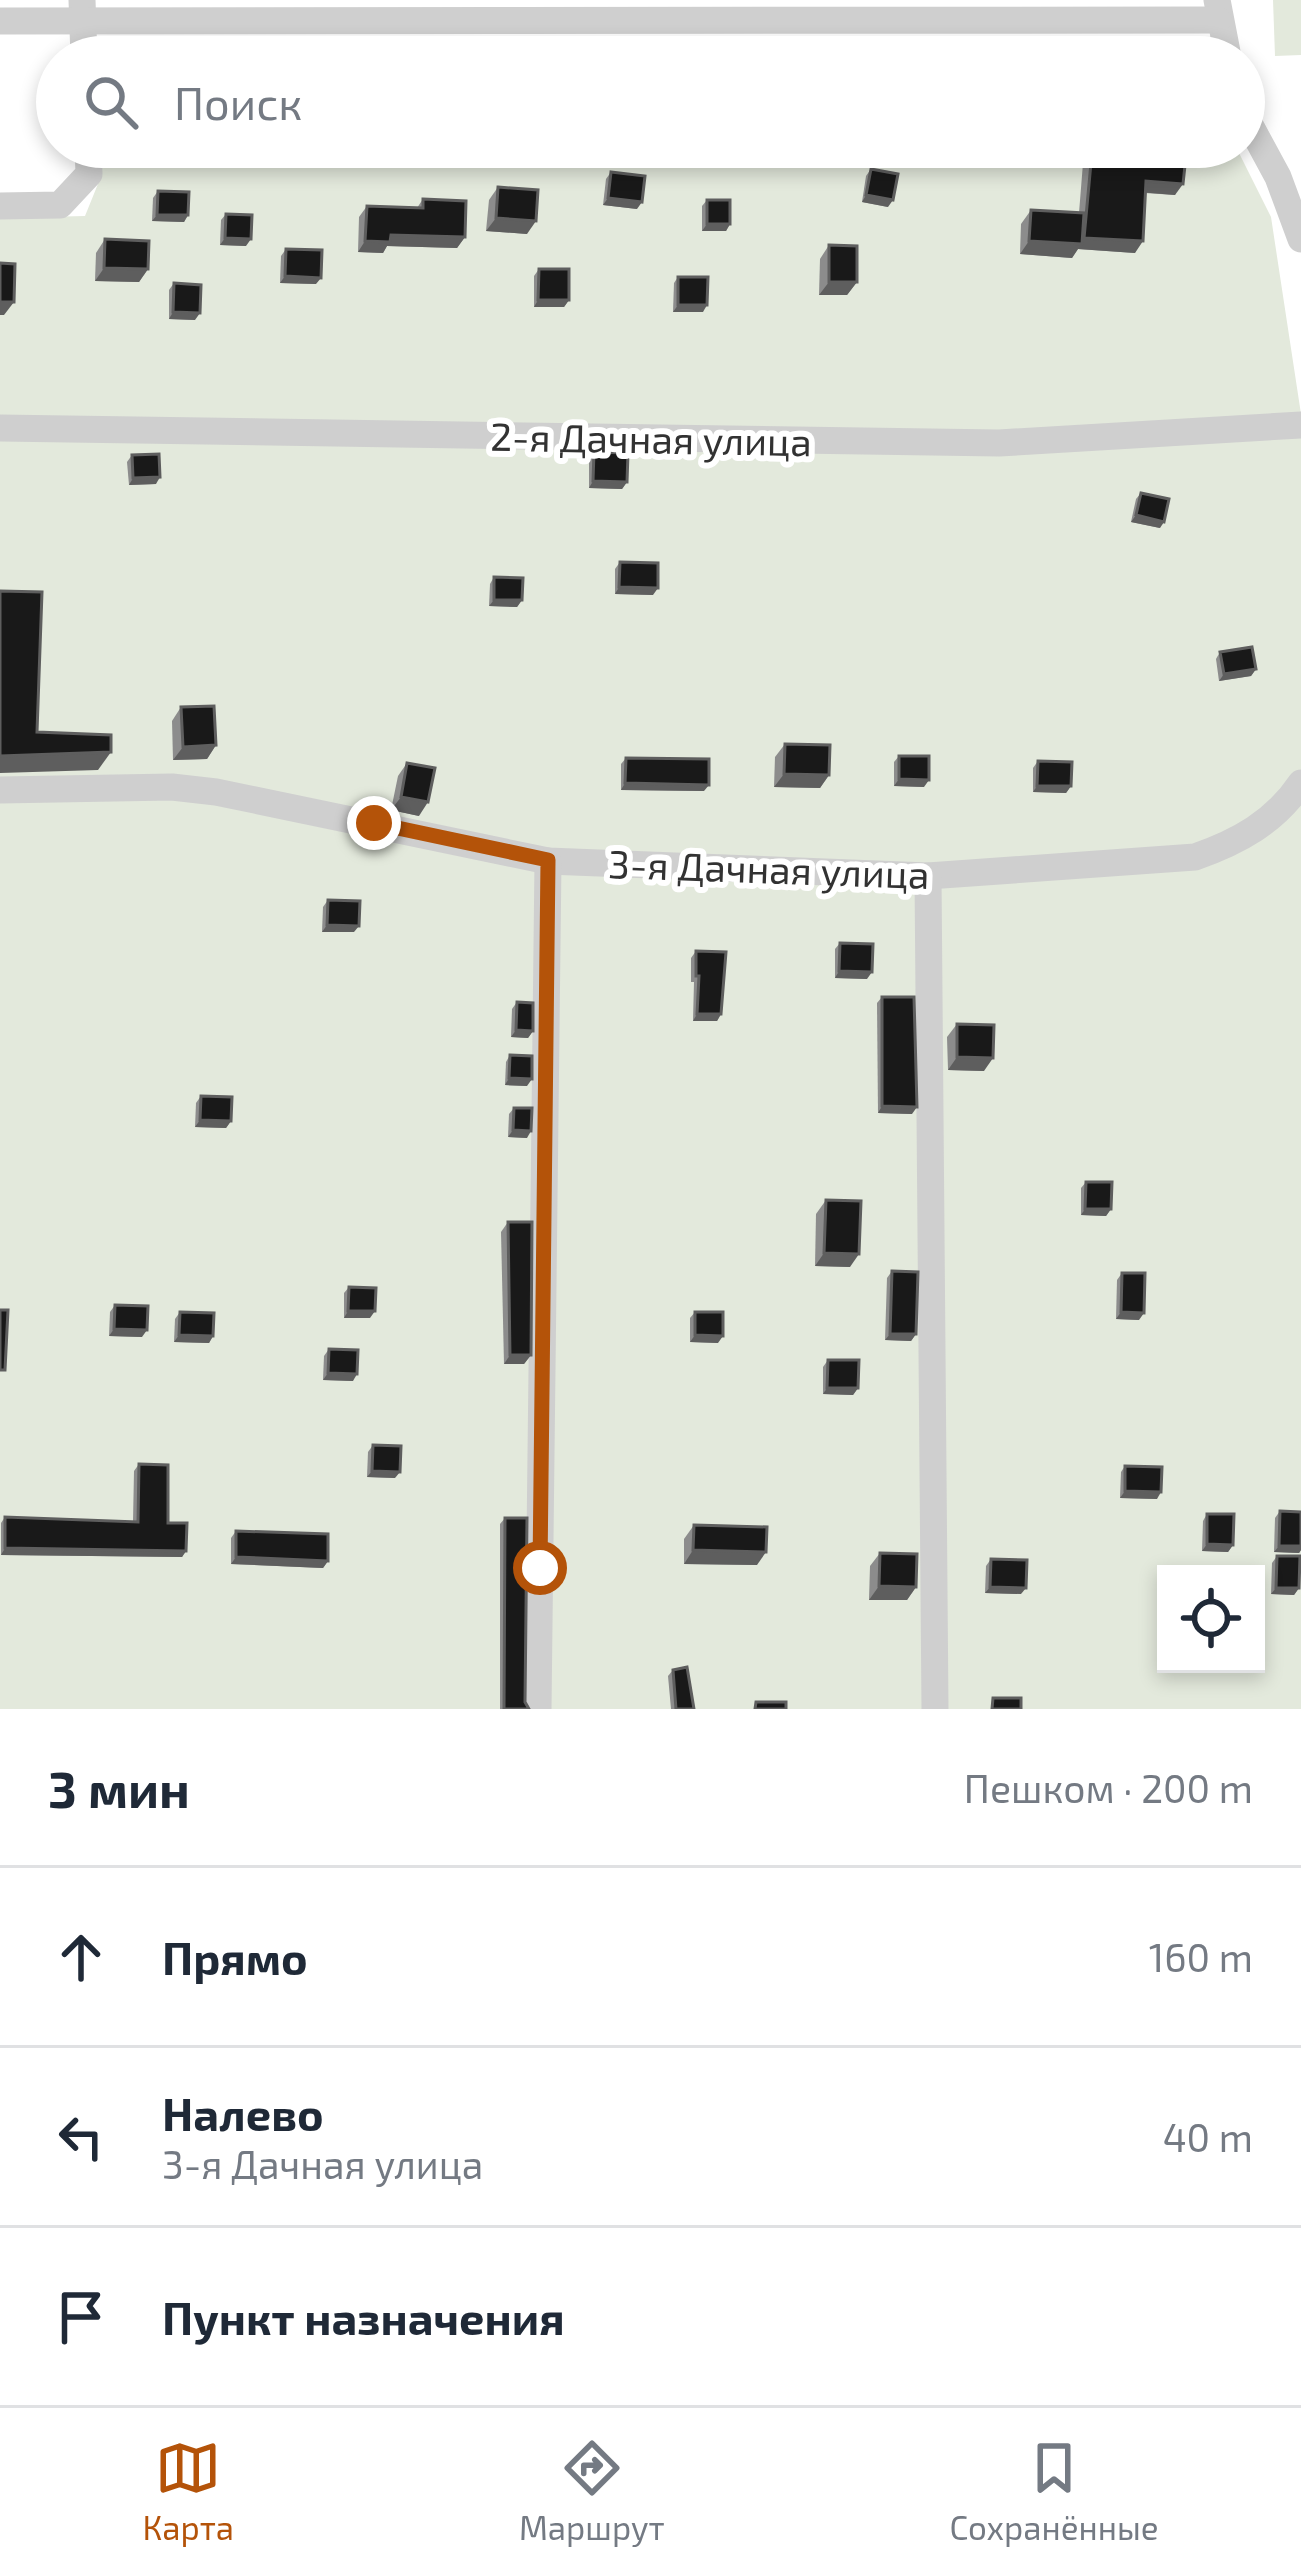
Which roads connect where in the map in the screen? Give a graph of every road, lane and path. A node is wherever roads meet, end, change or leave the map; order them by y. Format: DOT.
graph roads {
  1 [pos="82,10"];
  2 [pos="1218,10"];
  3 [pos="0,21"];
  4 [pos="1265,153"];
  5 [pos="89,168"];
  6 [pos="0,206"];
  7 [pos="1301,239"];
  8 [pos="1301,424"];
  9 [pos="0,428"];
  10 [pos="1301,782"];
  11 [pos="0,790"];
  12 [pos="548,860"];
  13 [pos="928,876"];
  14 [pos="538,1709"];
  15 [pos="935,1709"];
  1 -- 2 [label="street"];
  1 -- 3 [label="street"];
  4 -- 7 [label="street"];
  5 -- 6 [label="street"];
  8 -- 9 [label="street, 2-я Дачная улица"];
  10 -- 13 [label="street, 3-я Дачная улица"];
  11 -- 12 [label="street, 3-я Дачная улица"];
  12 -- 13 [label="street, 3-я Дачная улица"];
  12 -- 14 [label="street"];
  13 -- 15 [label="street"];
}
